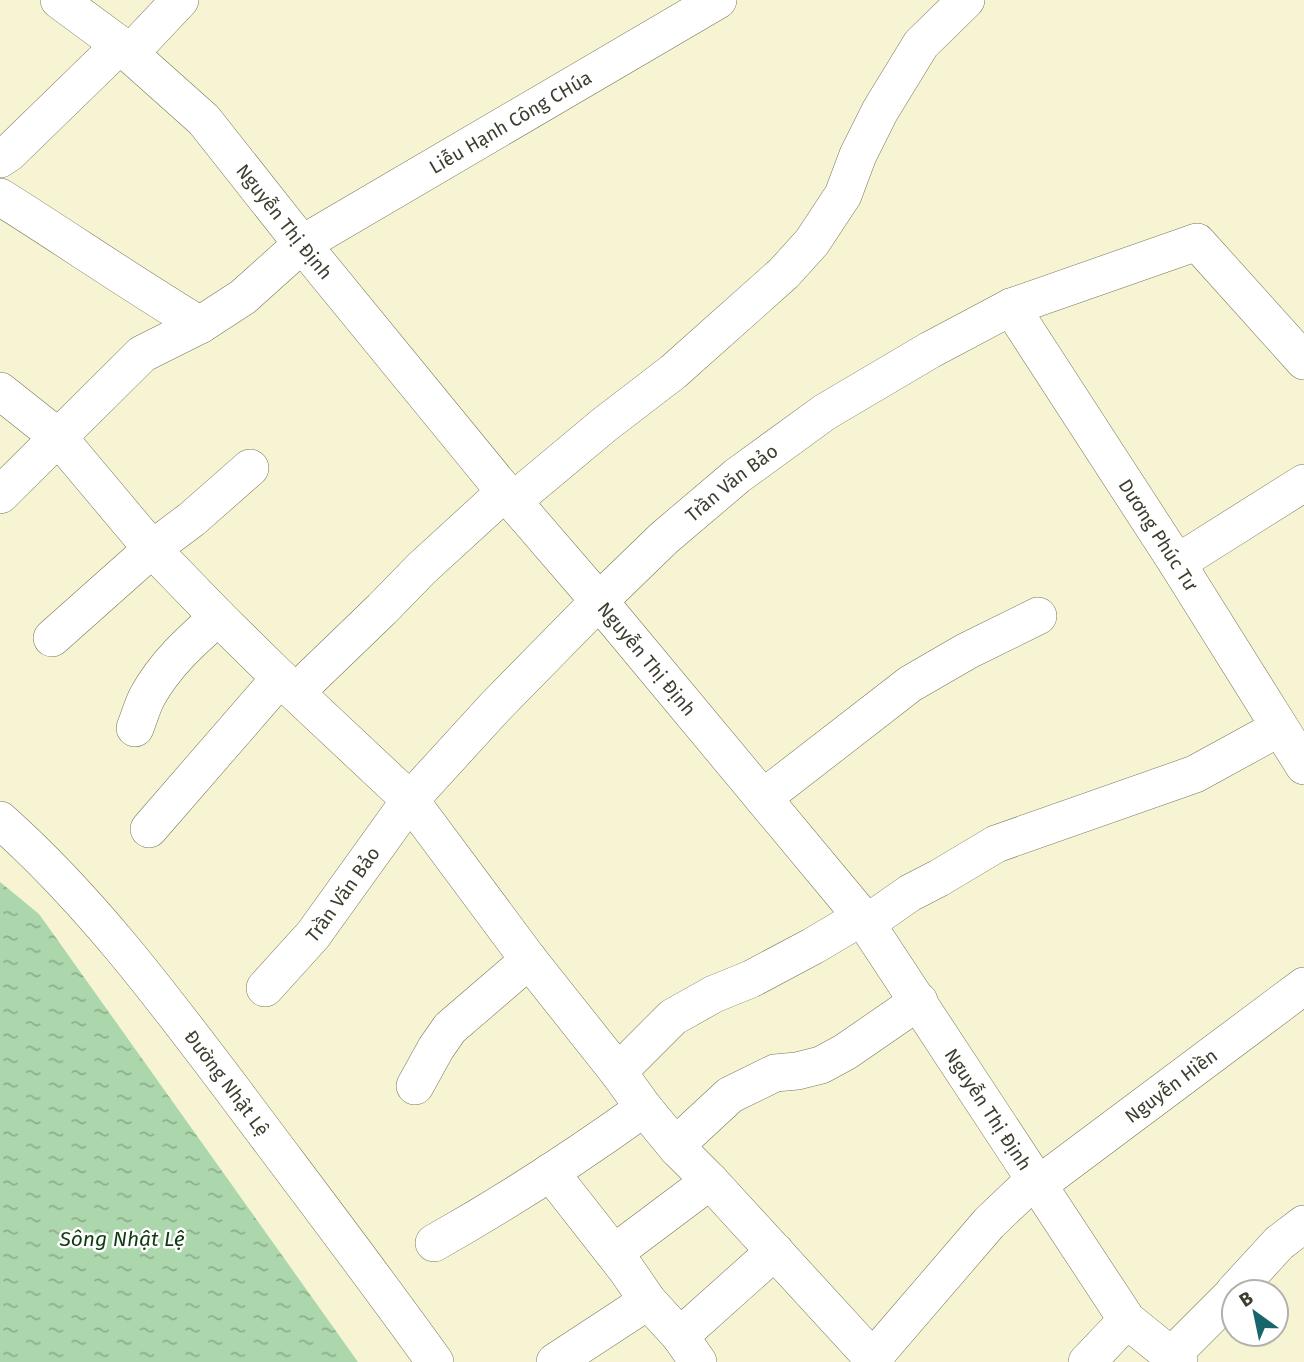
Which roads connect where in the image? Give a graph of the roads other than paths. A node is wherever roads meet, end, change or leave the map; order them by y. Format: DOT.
graph roads {
  1 [pos="59,0"];
  2 [pos="180,0"];
  3 [pos="718,0"];
  4 [pos="966,0"];
  5 [pos="125,49"];
  6 [pos="0,159"];
  7 [pos="0,197"];
  8 [pos="302,244"];
  9 [pos="1011,307"];
  10 [pos="200,325"];
  11 [pos="1304,361"];
  12 [pos="0,391"];
  13 [pos="58,438"];
  14 [pos="250,468"];
  15 [pos="1304,483"];
  16 [pos="0,495"];
  17 [pos="509,496"];
  18 [pos="152,549"];
  19 [pos="1177,563"];
  20 [pos="599,601"];
  21 [pos="1038,616"];
  22 [pos="218,617"];
  23 [pos="52,638"];
  24 [pos="288,685"];
  25 [pos="1279,728"];
  26 [pos="135,729"];
  27 [pos="1304,765"];
  28 [pos="763,798"];
  29 [pos="410,800"];
  30 [pos="0,820"];
  31 [pos="149,829"];
  32 [pos="865,920"];
  33 [pos="529,960"];
  34 [pos="1304,986"];
  35 [pos="265,988"];
  36 [pos="919,1001"];
  37 [pos="618,1072"];
  38 [pos="415,1086"];
  39 [pos="644,1108"];
  40 [pos="677,1148"];
  41 [pos="550,1172"];
  42 [pos="710,1181"];
  43 [pos="1036,1183"];
  44 [pos="1304,1224"];
  45 [pos="435,1243"];
  46 [pos="775,1251"];
  47 [pos="614,1253"];
  48 [pos="1247,1278"];
  49 [pos="648,1301"];
  50 [pos="1220,1308"];
  51 [pos="1127,1320"];
  52 [pos="689,1349"];
  53 [pos="1176,1359"];
  54 [pos="875,1360"];
  55 [pos="435,1362"];
  56 [pos="555,1362"];
  57 [pos="1087,1362"];
  1 -- 5 [label="street, Nguyễn Thị Định"];
  2 -- 5 [label="street"];
  3 -- 8 [label="street, Liễu Hạnh Công CHúa"];
  4 -- 17 [label="street"];
  5 -- 6 [label="street"];
  5 -- 8 [label="street, Nguyễn Thị Định"];
  7 -- 10 [label="street"];
  8 -- 10 [label="street, Liễu Hạnh Công CHúa"];
  8 -- 17 [label="street, Nguyễn Thị Định"];
  9 -- 11 [label="street, Trần Văn Bảo"];
  9 -- 19 [label="street, Dương Phúc Tư"];
  9 -- 20 [label="street, Trần Văn Bảo"];
  10 -- 13 [label="street, Liễu Hạnh Công CHúa"];
  12 -- 13 [label="street"];
  13 -- 16 [label="street, Liễu Hạnh Công CHúa"];
  13 -- 18 [label="street"];
  14 -- 18 [label="street"];
  15 -- 19 [label="street"];
  17 -- 20 [label="street, Nguyễn Thị Định"];
  17 -- 24 [label="street"];
  18 -- 22 [label="street"];
  18 -- 23 [label="street"];
  19 -- 25 [label="street, Dương Phúc Tư"];
  20 -- 28 [label="street, Nguyễn Thị Định"];
  20 -- 29 [label="street, Trần Văn Bảo"];
  21 -- 28 [label="street"];
  22 -- 24 [label="street"];
  22 -- 26 [label="street"];
  24 -- 29 [label="street"];
  24 -- 31 [label="street"];
  25 -- 27 [label="street, Dương Phúc Tư"];
  25 -- 32 [label="street"];
  28 -- 32 [label="street, Nguyễn Thị Định"];
  29 -- 33 [label="street"];
  29 -- 35 [label="street, Trần Văn Bảo"];
  30 -- 55 [label="street, Đường Nhật Lệ"];
  32 -- 36 [label="street, Nguyễn Thị Định"];
  32 -- 37 [label="street"];
  33 -- 37 [label="street"];
  33 -- 38 [label="street"];
  34 -- 43 [label="street, Nguyễn Hiền"];
  36 -- 40 [label="street"];
  36 -- 43 [label="street, Nguyễn Thị Định"];
  37 -- 39 [label="street"];
  39 -- 40 [label="street"];
  39 -- 41 [label="street"];
  40 -- 42 [label="street"];
  41 -- 45 [label="street"];
  41 -- 47 [label="street"];
  42 -- 46 [label="street"];
  42 -- 47 [label="street"];
  43 -- 51 [label="street, Nguyễn Thị Định"];
  43 -- 54 [label="street, Nguyễn Hiền"];
  44 -- 48 [label="street"];
  46 -- 52 [label="street"];
  46 -- 54 [label="street"];
  47 -- 49 [label="street"];
  49 -- 52 [label="street"];
  49 -- 56 [label="street"];
  50 -- 53 [label="street"];
  51 -- 53 [label="street, Nguyễn Thị Định"];
  51 -- 57 [label="street"];
}
